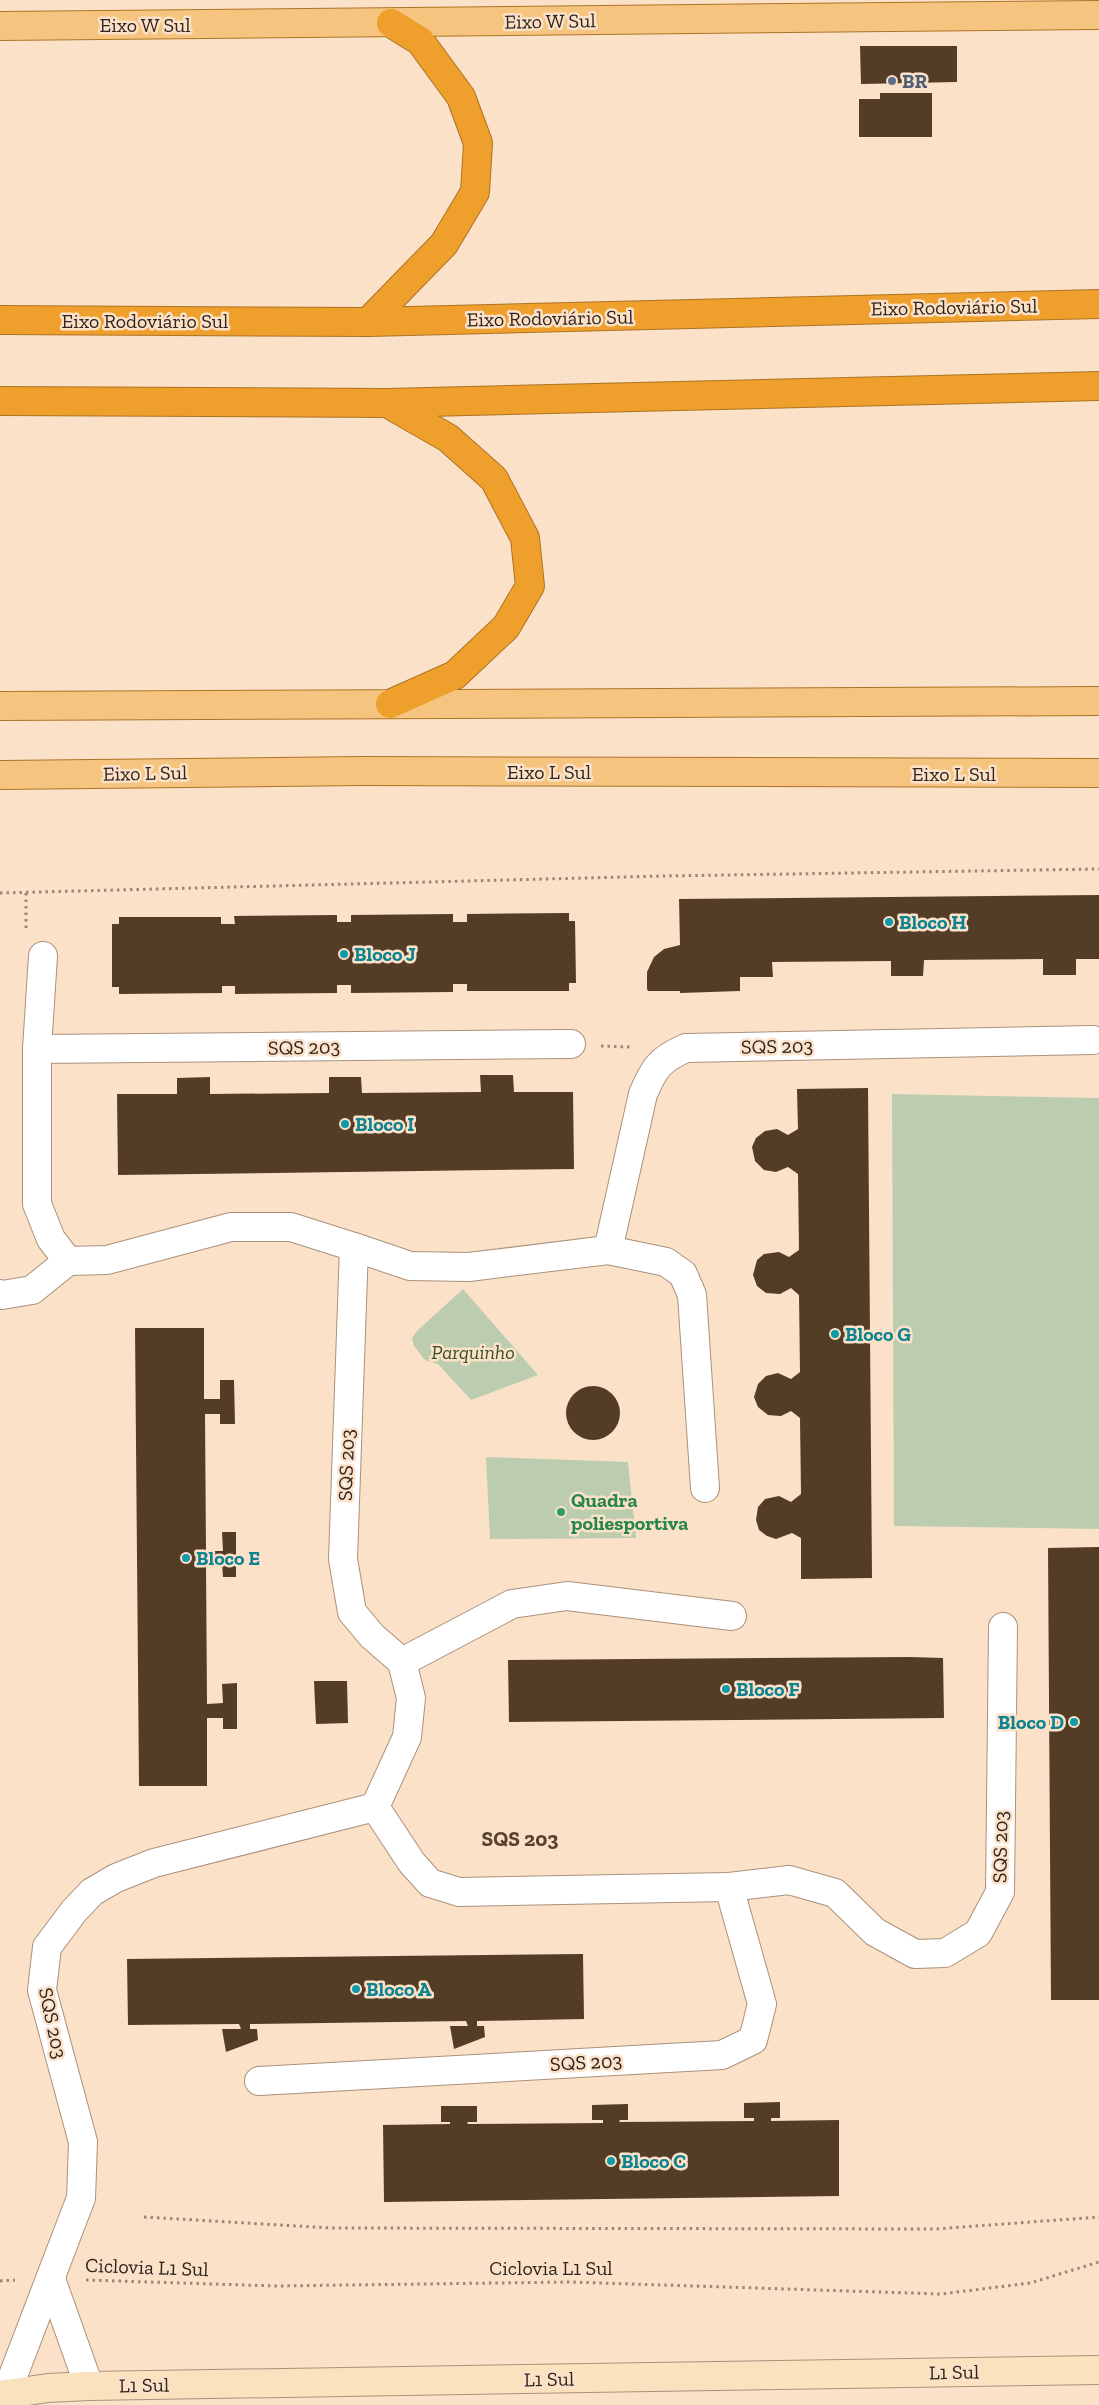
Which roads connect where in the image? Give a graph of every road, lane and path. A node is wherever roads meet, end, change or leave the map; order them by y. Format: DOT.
graph roads {
  1 [pos="1099,15"];
  2 [pos="391,23"];
  3 [pos="0,26"];
  4 [pos="1099,304"];
  5 [pos="0,320"];
  6 [pos="368,322"];
  7 [pos="1099,386"];
  8 [pos="0,401"];
  9 [pos="388,403"];
  10 [pos="1099,701"];
  11 [pos="390,704"];
  12 [pos="0,706"];
  13 [pos="1099,773"];
  14 [pos="0,775"];
  15 [pos="1099,869"];
  16 [pos="0,893"];
  17 [pos="26,893"];
  18 [pos="26,930"];
  19 [pos="43,956"];
  20 [pos="1093,1040"];
  21 [pos="571,1044"];
  22 [pos="37,1049"];
  23 [pos="667,1056"];
  24 [pos="354,1246"];
  25 [pos="608,1250"];
  26 [pos="68,1261"];
  27 [pos="0,1294"];
  28 [pos="705,1488"];
  29 [pos="732,1616"];
  30 [pos="1003,1628"];
  31 [pos="402,1662"];
  32 [pos="375,1807"];
  33 [pos="729,1887"];
  34 [pos="259,2081"];
  35 [pos="144,2217"];
  36 [pos="1099,2217"];
  37 [pos="1099,2262"];
  38 [pos="51,2279"];
  39 [pos="0,2281"];
  40 [pos="1099,2370"];
  41 [pos="88,2386"];
  42 [pos="3,2395"];
  1 -- 2 [label="main road, Eixo W Sul"];
  2 -- 3 [label="main road, Eixo W Sul"];
  2 -- 6 [label="highway"];
  4 -- 6 [label="highway, Eixo Rodoviário Sul"];
  5 -- 6 [label="highway, Eixo Rodoviário Sul"];
  7 -- 9 [label="highway"];
  8 -- 9 [label="highway"];
  9 -- 11 [label="highway"];
  10 -- 11 [label="main road"];
  11 -- 12 [label="main road"];
  13 -- 14 [label="main road, Eixo L Sul"];
  15 -- 17 [label="path"];
  16 -- 17 [label="path"];
  17 -- 18 [label="path"];
  19 -- 22 [label="street"];
  20 -- 23 [label="street, SQS 203"];
  21 -- 22 [label="street, SQS 203"];
  21 -- 23 [label="path"];
  22 -- 26 [label="street"];
  23 -- 25 [label="street"];
  24 -- 25 [label="street"];
  24 -- 26 [label="street"];
  24 -- 31 [label="street, SQS 203"];
  25 -- 28 [label="street"];
  26 -- 27 [label="street"];
  29 -- 31 [label="street"];
  30 -- 33 [label="street, SQS 203"];
  31 -- 32 [label="street"];
  32 -- 33 [label="street, SQS 203"];
  32 -- 38 [label="street, SQS 203"];
  33 -- 34 [label="street, SQS 203"];
  35 -- 36 [label="path"];
  37 -- 38 [label="path, Ciclovia L1 Sul"];
  38 -- 39 [label="path, Ciclovia L1 Sul"];
  38 -- 41 [label="street"];
  38 -- 42 [label="street, SQS 203"];
  40 -- 41 [label="street, L1 Sul"];
  41 -- 42 [label="street, L1 Sul"];
}
